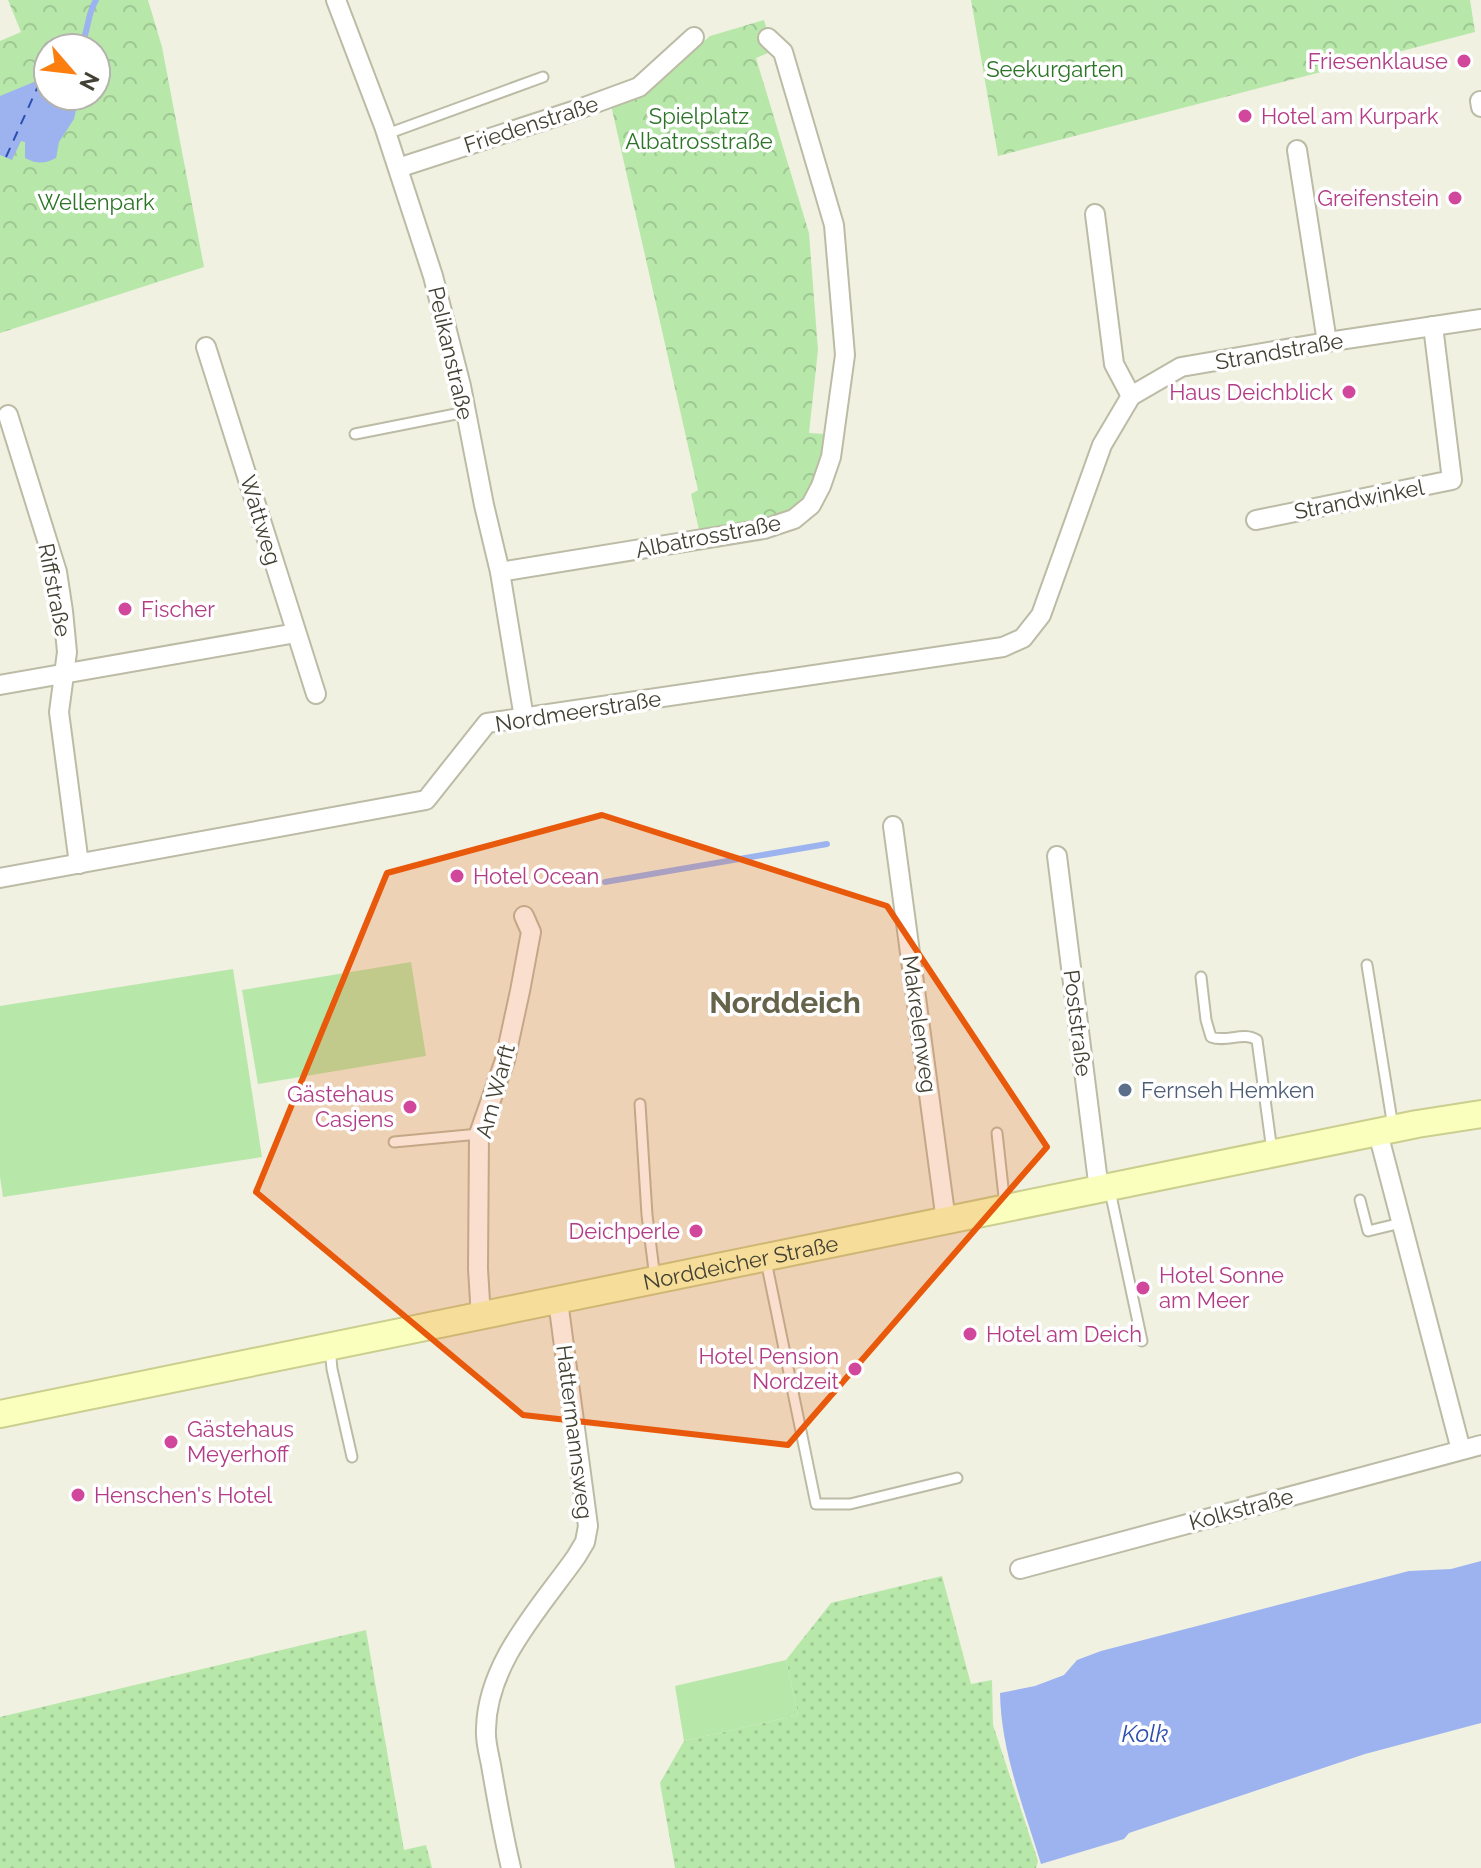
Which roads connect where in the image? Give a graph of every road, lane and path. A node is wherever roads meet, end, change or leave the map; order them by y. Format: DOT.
graph roads {
  1 [pos="336,0"];
  2 [pos="694,37"];
  3 [pos="768,38"];
  4 [pos="543,77"];
  5 [pos="387,134"];
  6 [pos="1297,150"];
  7 [pos="398,168"];
  8 [pos="1095,214"];
  9 [pos="1481,319"];
  10 [pos="1433,326"];
  11 [pos="1327,342"];
  12 [pos="206,347"];
  13 [pos="1131,396"];
  14 [pos="466,412"];
  15 [pos="8,415"];
  16 [pos="355,434"];
  17 [pos="1256,520"];
  18 [pos="500,572"];
  19 [pos="296,633"];
  20 [pos="1003,647"];
  21 [pos="62,675"];
  22 [pos="0,685"];
  23 [pos="316,694"];
  24 [pos="524,718"];
  25 [pos="893,826"];
  26 [pos="1057,856"];
  27 [pos="79,864"];
  28 [pos="0,878"];
  29 [pos="524,916"];
  30 [pos="1367,965"];
  31 [pos="1201,977"];
  32 [pos="640,1104"];
  33 [pos="1481,1114"];
  34 [pos="1386,1131"];
  35 [pos="997,1133"];
  36 [pos="479,1134"];
  37 [pos="394,1142"];
  38 [pos="1273,1154"];
  39 [pos="1104,1189"];
  40 [pos="1360,1200"];
  41 [pos="1005,1209"];
  42 [pos="946,1221"];
  43 [pos="1401,1223"];
  44 [pos="765,1258"];
  45 [pos="656,1281"];
  46 [pos="558,1301"];
  47 [pos="481,1317"];
  48 [pos="1142,1341"];
  49 [pos="330,1348"];
  50 [pos="0,1414"];
  51 [pos="1481,1445"];
  52 [pos="1461,1450"];
  53 [pos="352,1457"];
  54 [pos="957,1478"];
  55 [pos="1020,1569"];
  56 [pos="511,1868"];
  1 -- 5 [label="street, Pelikanstraße"];
  2 -- 7 [label="street, Friedenstraße"];
  3 -- 18 [label="street, Albatrosstraße"];
  4 -- 5 [label="lane"];
  5 -- 7 [label="street, Pelikanstraße"];
  6 -- 11 [label="street"];
  7 -- 14 [label="street, Pelikanstraße"];
  8 -- 13 [label="street"];
  9 -- 10 [label="street, Strandstraße"];
  10 -- 11 [label="street, Strandstraße"];
  10 -- 17 [label="street, Strandwinkel"];
  11 -- 13 [label="street, Strandstraße"];
  12 -- 19 [label="street, Wattweg"];
  13 -- 20 [label="street, Strandstraße"];
  14 -- 16 [label="lane"];
  14 -- 18 [label="street, Pelikanstraße"];
  15 -- 21 [label="street, Riffstraße"];
  18 -- 24 [label="street, Pelikanstraße"];
  19 -- 21 [label="street"];
  19 -- 23 [label="street, Wattweg"];
  20 -- 24 [label="street, Nordmeerstraße"];
  21 -- 22 [label="street"];
  21 -- 27 [label="street, Riffstraße"];
  24 -- 27 [label="street, Nordmeerstraße"];
  25 -- 42 [label="street, Makrelenweg"];
  26 -- 39 [label="street, Poststraße"];
  27 -- 28 [label="street, Nordmeerstraße"];
  29 -- 36 [label="street, Am Warft"];
  30 -- 34 [label="lane"];
  31 -- 38 [label="lane"];
  32 -- 45 [label="lane"];
  33 -- 34 [label="street, Norddeicher Straße"];
  34 -- 38 [label="street, Norddeicher Straße"];
  34 -- 43 [label="street"];
  35 -- 41 [label="lane"];
  36 -- 37 [label="lane"];
  36 -- 47 [label="street, Am Warft"];
  38 -- 39 [label="street, Norddeicher Straße"];
  39 -- 41 [label="street, Norddeicher Straße"];
  39 -- 48 [label="lane"];
  40 -- 43 [label="lane"];
  41 -- 42 [label="street, Norddeicher Straße"];
  42 -- 44 [label="street, Norddeicher Straße"];
  43 -- 52 [label="street"];
  44 -- 45 [label="street, Norddeicher Straße"];
  44 -- 54 [label="lane"];
  45 -- 46 [label="street, Norddeicher Straße"];
  46 -- 47 [label="street, Norddeicher Straße"];
  46 -- 56 [label="street, Hattermannsweg"];
  47 -- 49 [label="street, Norddeicher Straße"];
  49 -- 50 [label="street, Norddeicher Straße"];
  49 -- 53 [label="lane"];
  51 -- 52 [label="street, Kolkstraße"];
  52 -- 55 [label="street, Kolkstraße"];
}
